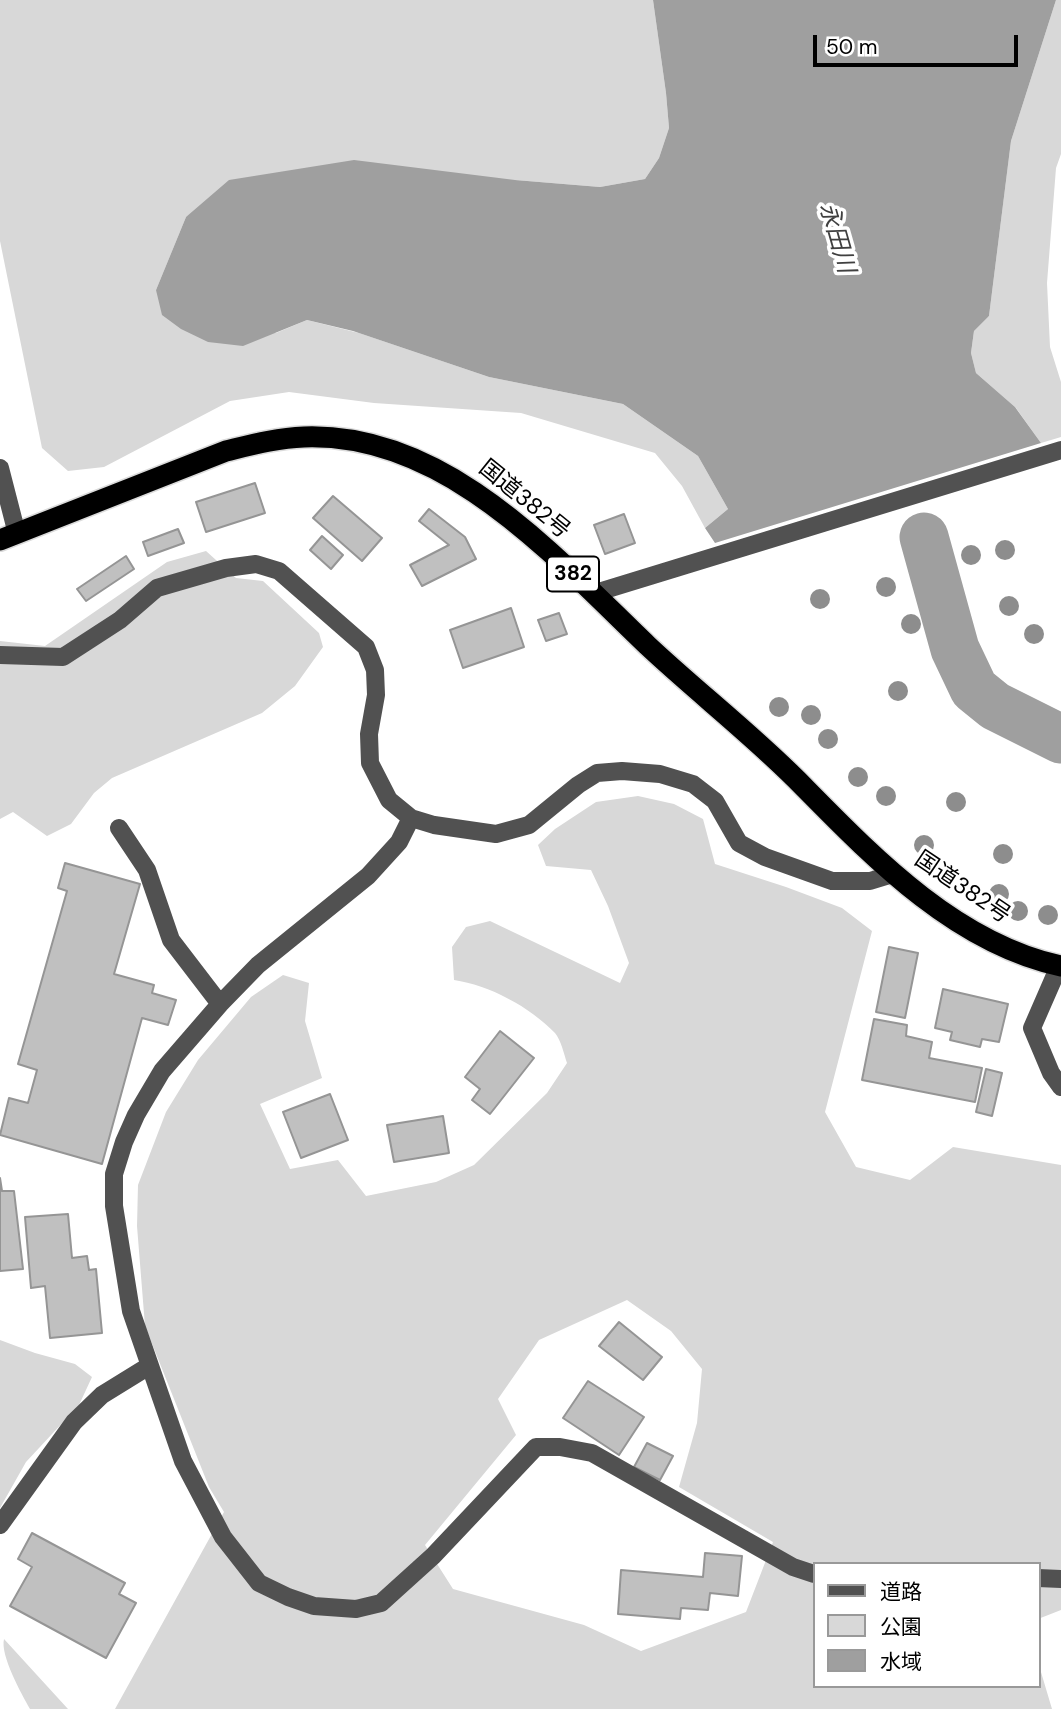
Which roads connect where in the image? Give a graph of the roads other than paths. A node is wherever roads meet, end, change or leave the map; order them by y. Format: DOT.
graph roads {
  1 [pos="1061,450"];
  2 [pos="0,468"];
  3 [pos="8,537"];
  4 [pos="595,593"];
  5 [pos="0,654"];
  6 [pos="411,818"];
  7 [pos="118,828"];
  8 [pos="893,874"];
  9 [pos="1060,966"];
  10 [pos="220,1004"];
  11 [pos="1061,1087"];
  12 [pos="149,1366"];
  13 [pos="0,1525"];
  14 [pos="813,1574"];
  15 [pos="1040,1578"];
  16 [pos="1061,1579"];
  1 -- 4 [label="street"];
  2 -- 3 [label="street"];
  3 -- 4 [label="highway, 国道382号 / 382"];
  4 -- 8 [label="highway, 国道382号 / 382"];
  5 -- 6 [label="street"];
  6 -- 8 [label="street"];
  6 -- 10 [label="street"];
  7 -- 10 [label="street"];
  8 -- 9 [label="highway, 国道382号 / 382"];
  9 -- 11 [label="street"];
  10 -- 12 [label="street"];
  12 -- 13 [label="street"];
  12 -- 14 [label="street"];
  15 -- 16 [label="street"];
}
